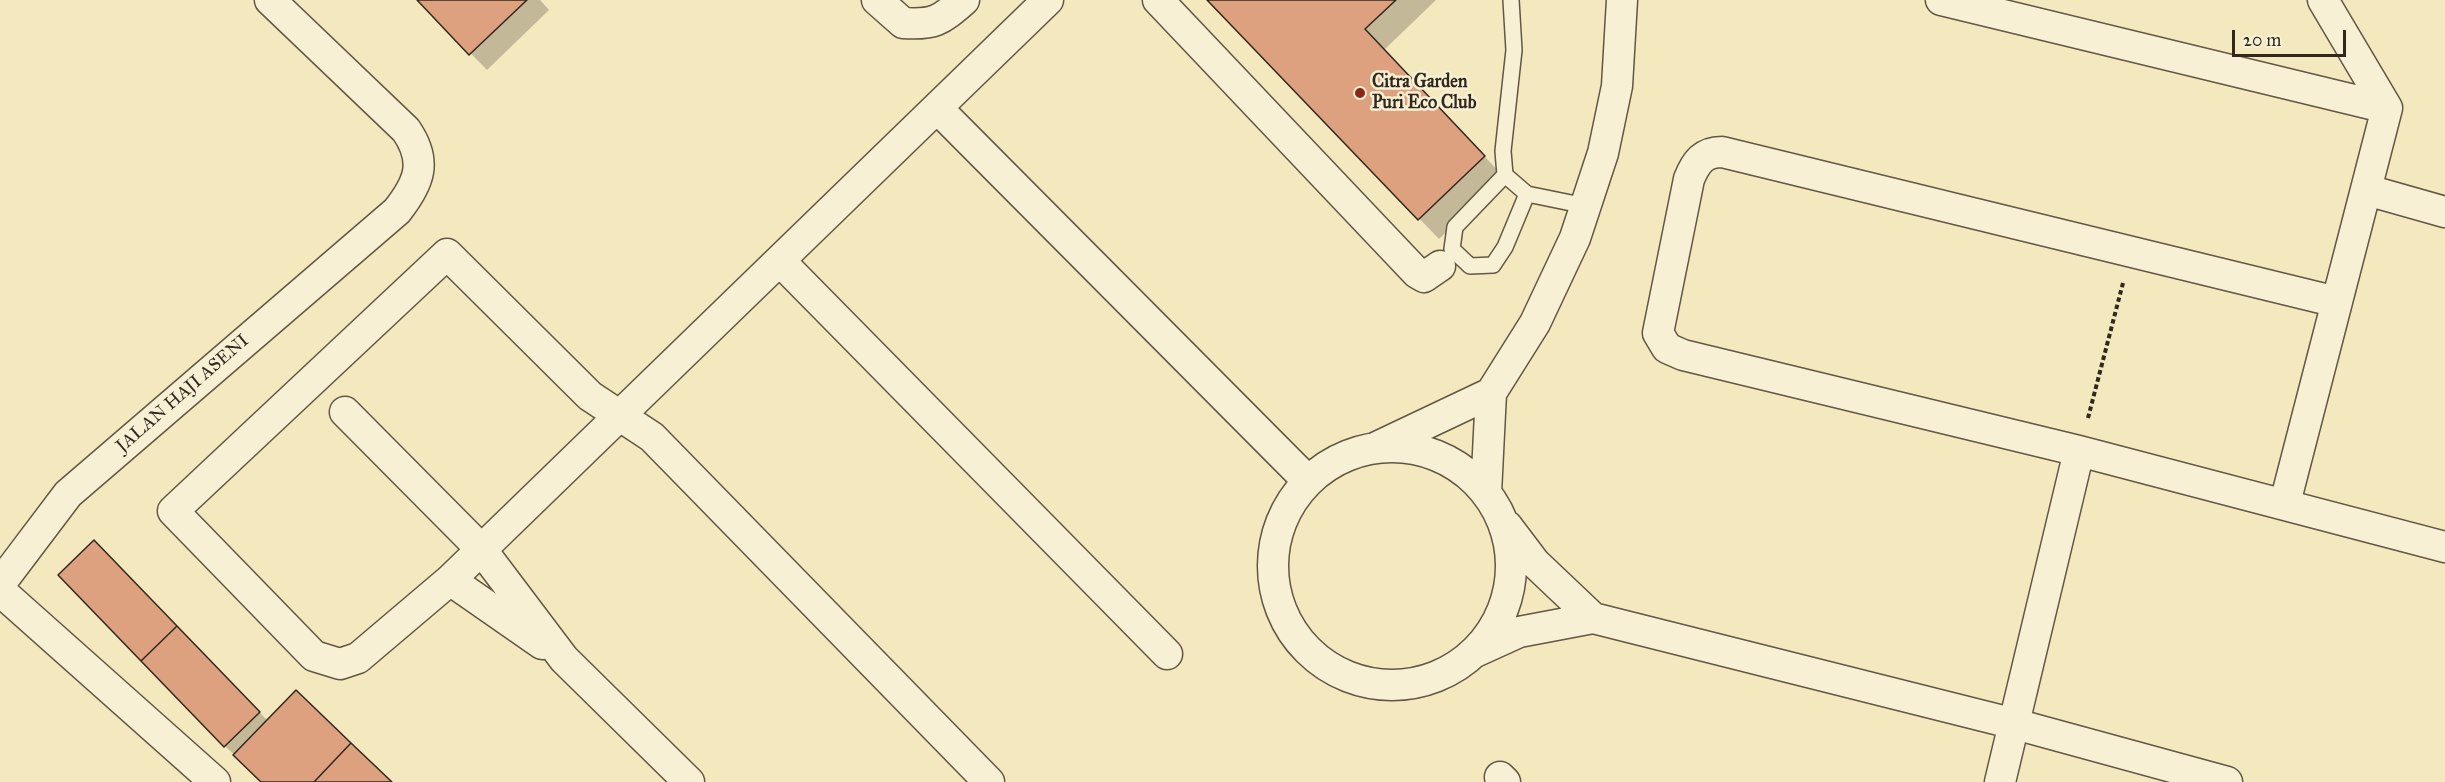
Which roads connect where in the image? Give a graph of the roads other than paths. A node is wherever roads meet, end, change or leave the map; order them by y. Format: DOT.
graph roads {
  1 [pos="270,0"];
  2 [pos="877,0"];
  3 [pos="964,0"];
  4 [pos="1048,0"];
  5 [pos="1158,0"];
  6 [pos="1512,0"];
  7 [pos="1622,0"];
  8 [pos="1941,0"];
  9 [pos="2323,0"];
  10 [pos="937,108"];
  11 [pos="2386,108"];
  12 [pos="1505,175"];
  13 [pos="2367,190"];
  14 [pos="1527,194"];
  15 [pos="1586,206"];
  16 [pos="2445,212"];
  17 [pos="780,261"];
  18 [pos="1440,266"];
  19 [pos="2337,302"];
  20 [pos="1491,393"];
  21 [pos="345,412"];
  22 [pos="620,417"];
  23 [pos="1375,448"];
  24 [pos="2079,451"];
  25 [pos="1308,481"];
  26 [pos="2285,503"];
  27 [pos="1493,504"];
  28 [pos="2445,547"];
  29 [pos="481,549"];
  30 [pos="450,580"];
  31 [pos="2,598"];
  32 [pos="1593,618"];
  33 [pos="1475,652"];
  34 [pos="1167,654"];
  35 [pos="564,659"];
  36 [pos="2015,724"];
  37 [pos="210,780"];
  38 [pos="689,782"];
  39 [pos="989,782"];
  40 [pos="2000,782"];
  41 [pos="2227,782"];
  1 -- 31 [label="street, JALAN HAJI ASENI"];
  2 -- 3 [label="street"];
  4 -- 10 [label="street"];
  5 -- 18 [label="street"];
  6 -- 12 [label="lane"];
  7 -- 15 [label="street"];
  8 -- 11 [label="street"];
  9 -- 11 [label="street"];
  10 -- 17 [label="street"];
  10 -- 25 [label="street"];
  11 -- 13 [label="street"];
  12 -- 14 [label="lane"];
  12 -- 14 [label="lane"];
  13 -- 16 [label="street"];
  13 -- 19 [label="street"];
  14 -- 15 [label="lane"];
  15 -- 20 [label="street"];
  17 -- 22 [label="street"];
  17 -- 34 [label="street"];
  19 -- 24 [label="street"];
  19 -- 26 [label="street"];
  20 -- 23 [label="street"];
  20 -- 27 [label="street"];
  21 -- 29 [label="street"];
  22 -- 29 [label="street"];
  22 -- 30 [label="street"];
  22 -- 39 [label="street"];
  23 -- 25 [label="street"];
  23 -- 27 [label="street"];
  24 -- 26 [label="street"];
  24 -- 36 [label="street"];
  25 -- 33 [label="street"];
  26 -- 28 [label="street"];
  27 -- 32 [label="street"];
  27 -- 33 [label="street"];
  29 -- 30 [label="street"];
  29 -- 35 [label="street"];
  30 -- 35 [label="street"];
  31 -- 37 [label="street, JALAN HAJI ASENI"];
  32 -- 33 [label="street"];
  32 -- 36 [label="street"];
  35 -- 38 [label="street"];
  36 -- 40 [label="street"];
  36 -- 41 [label="street"];
}
